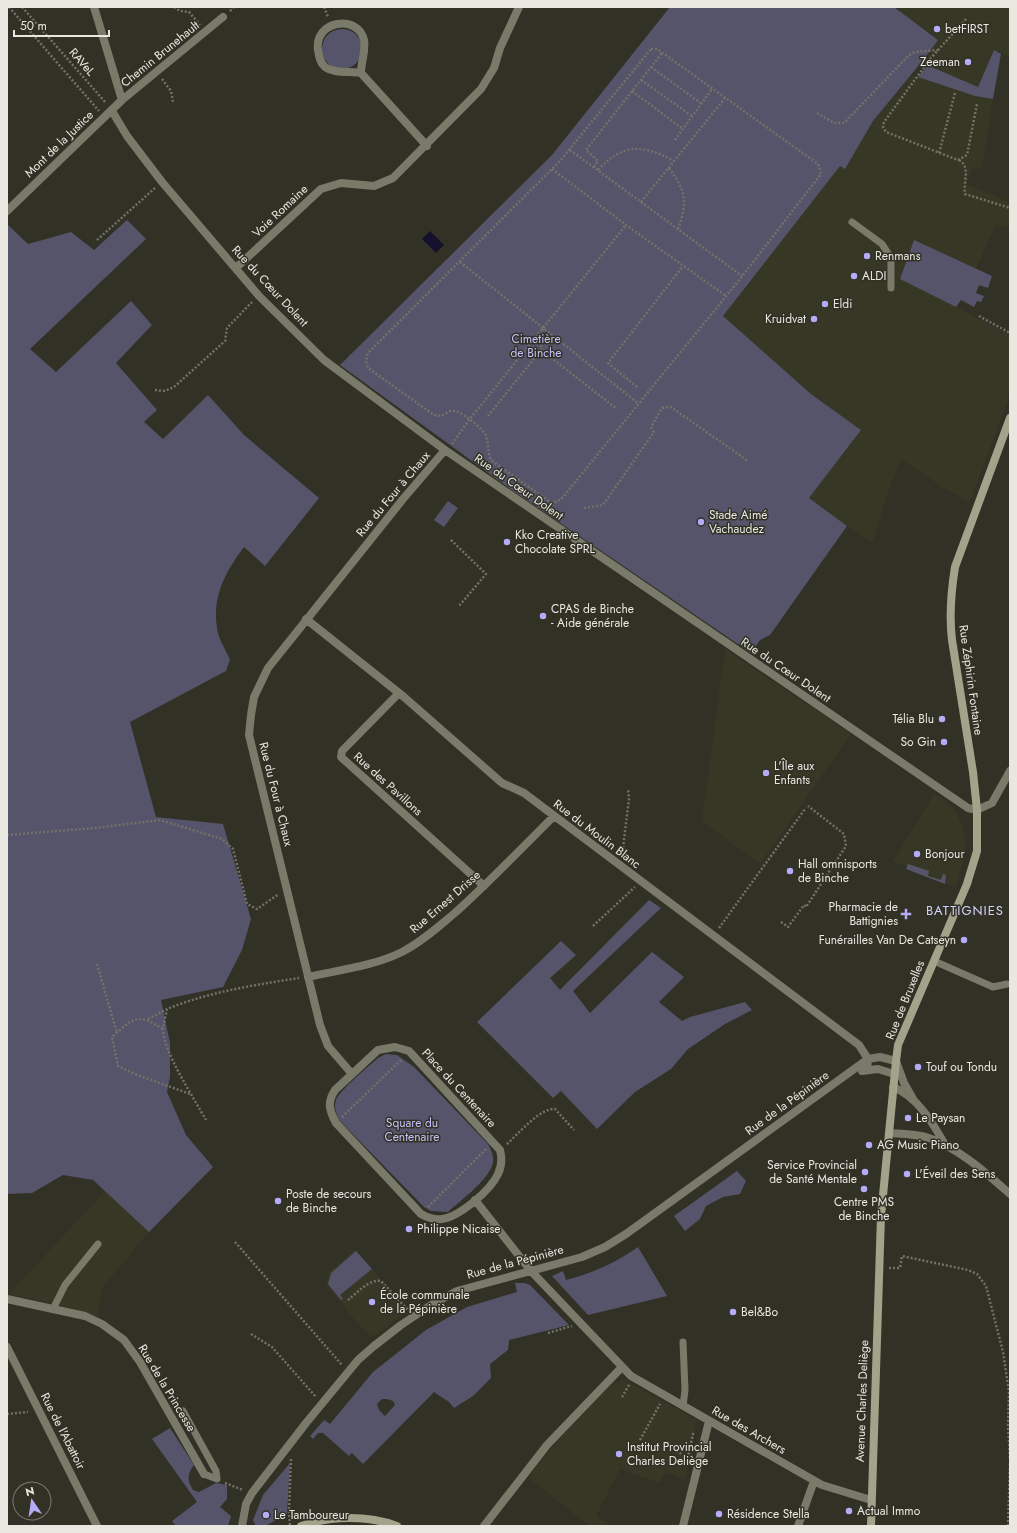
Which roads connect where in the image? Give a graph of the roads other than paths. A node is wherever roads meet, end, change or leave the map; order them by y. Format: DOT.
graph roads {
  1 [pos="94,7"];
  2 [pos="519,7"];
  3 [pos="224,17"];
  4 [pos="361,73"];
  5 [pos="122,100"];
  6 [pos="112,111"];
  7 [pos="427,146"];
  8 [pos="7,211"];
  9 [pos="852,222"];
  10 [pos="236,268"];
  11 [pos="891,288"];
  12 [pos="1010,418"];
  13 [pos="446,451"];
  14 [pos="306,619"];
  15 [pos="399,693"];
  16 [pos="1010,771"];
  17 [pos="977,810"];
  18 [pos="554,816"];
  19 [pos="484,886"];
  20 [pos="934,961"];
  21 [pos="308,977"];
  22 [pos="1007,984"];
  23 [pos="868,1059"];
  24 [pos="896,1060"];
  25 [pos="867,1070"];
  26 [pos="352,1074"];
  27 [pos="848,1074"];
  28 [pos="894,1074"];
  29 [pos="893,1087"];
  30 [pos="913,1099"];
  31 [pos="889,1133"];
  32 [pos="945,1145"];
  33 [pos="1010,1194"];
  34 [pos="475,1200"];
  35 [pos="98,1244"];
  36 [pos="531,1271"];
  37 [pos="878,1277"];
  38 [pos="7,1299"];
  39 [pos="53,1309"];
  40 [pos="683,1342"];
  41 [pos="7,1347"];
  42 [pos="622,1367"];
  43 [pos="682,1406"];
  44 [pos="183,1411"];
  45 [pos="709,1421"];
  46 [pos="204,1474"];
  47 [pos="814,1481"];
  48 [pos="871,1500"];
  49 [pos="97,1526"];
  50 [pos="242,1526"];
  51 [pos="301,1526"];
  52 [pos="397,1526"];
  53 [pos="484,1526"];
  54 [pos="683,1526"];
  55 [pos="798,1526"];
  56 [pos="871,1526"];
  1 -- 5 [label="street"];
  2 -- 7 [label="street, Voie Romaine"];
  3 -- 5 [label="street, Chemin Brunehault"];
  4 -- 4 [label="street"];
  4 -- 7 [label="street"];
  5 -- 6 [label="street, Chemin Brunehault"];
  6 -- 8 [label="street, Mont de la Justice"];
  6 -- 10 [label="street, Rue du Cœur Dolent"];
  7 -- 10 [label="street, Voie Romaine"];
  9 -- 11 [label="lane"];
  10 -- 13 [label="street, Rue du Cœur Dolent"];
  12 -- 17 [label="main road, Rue Zéphirin Fontaine"];
  13 -- 14 [label="street, Rue du Four à Chaux"];
  13 -- 17 [label="street, Rue du Cœur Dolent"];
  14 -- 15 [label="street, Rue du Moulin Blanc"];
  14 -- 21 [label="street, Rue du Four à Chaux"];
  15 -- 18 [label="street, Rue du Moulin Blanc"];
  15 -- 19 [label="street, Rue des Pavillons"];
  16 -- 17 [label="street"];
  17 -- 20 [label="main road, Rue de Bruxelles"];
  18 -- 19 [label="street, Rue Ernest Drisse"];
  18 -- 23 [label="street, Rue du Moulin Blanc"];
  19 -- 21 [label="street, Rue Ernest Drisse"];
  20 -- 22 [label="lane"];
  20 -- 24 [label="main road, Rue de Bruxelles"];
  21 -- 26 [label="street, Rue du Four à Chaux"];
  23 -- 24 [label="street"];
  23 -- 25 [label="street"];
  23 -- 27 [label="street, Rue de la Pépinière"];
  24 -- 28 [label="main road, Rue de Bruxelles"];
  24 -- 30 [label="street"];
  25 -- 27 [label="street, Rue de la Pépinière"];
  25 -- 28 [label="street, Rue de la Pépinière"];
  26 -- 34 [label="street, Place du Centenaire"];
  26 -- 34 [label="street, Place du Centenaire"];
  27 -- 36 [label="street, Rue de la Pépinière"];
  28 -- 29 [label="main road, Rue de Bruxelles"];
  29 -- 30 [label="street"];
  29 -- 31 [label="main road, Rue de Bruxelles"];
  30 -- 32 [label="street"];
  31 -- 32 [label="street"];
  31 -- 37 [label="main road, Rue de Bruxelles"];
  32 -- 33 [label="street"];
  34 -- 36 [label="street"];
  35 -- 39 [label="lane"];
  36 -- 42 [label="street, Rue des Archers"];
  36 -- 50 [label="street, Rue de la Pépinière"];
  37 -- 48 [label="main road, Avenue Charles Deliège"];
  38 -- 39 [label="street, Rue de la Princesse"];
  39 -- 46 [label="street, Rue de la Princesse"];
  40 -- 43 [label="lane"];
  41 -- 49 [label="street, Rue de l'Abattoir"];
  42 -- 43 [label="street, Rue des Archers"];
  42 -- 53 [label="street"];
  43 -- 45 [label="street, Rue des Archers"];
  44 -- 46 [label="lane"];
  45 -- 47 [label="street, Rue des Archers"];
  45 -- 54 [label="street"];
  47 -- 48 [label="street, Rue des Archers"];
  47 -- 55 [label="street"];
  48 -- 56 [label="main road, Avenue Charles Deliège"];
  51 -- 52 [label="main road"];
}
